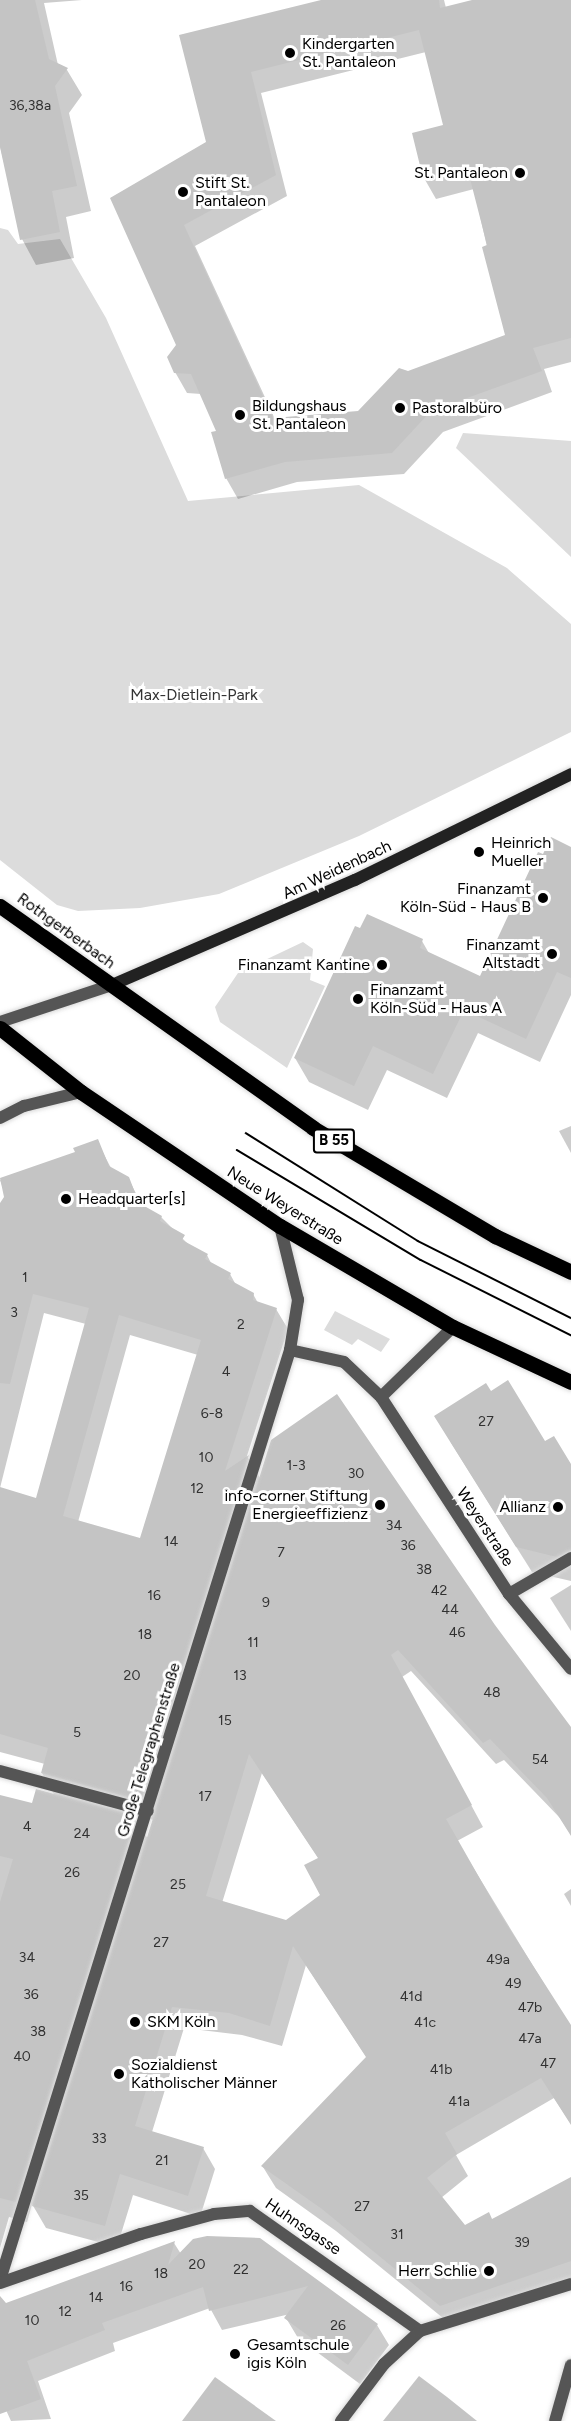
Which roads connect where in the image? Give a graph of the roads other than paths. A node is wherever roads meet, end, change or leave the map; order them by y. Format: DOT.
graph roads {
  1 [pos="571,774"];
  2 [pos="0,906"];
  3 [pos="112,985"];
  4 [pos="0,1022"];
  5 [pos="0,1028"];
  6 [pos="81,1092"];
  7 [pos="0,1118"];
  8 [pos="280,1226"];
  9 [pos="571,1272"];
  10 [pos="453,1327"];
  11 [pos="290,1350"];
  12 [pos="571,1382"];
  13 [pos="381,1397"];
  14 [pos="571,1558"];
  15 [pos="509,1594"];
  16 [pos="571,1669"];
  17 [pos="0,1771"];
  18 [pos="148,1811"];
  19 [pos="0,2281"];
  20 [pos="571,2284"];
  21 [pos="420,2331"];
  22 [pos="571,2365"];
  23 [pos="341,2421"];
  24 [pos="555,2421"];
  1 -- 3 [label="street, Am Weidenbach"];
  2 -- 3 [label="main road, Rothgerberbach / B 55"];
  3 -- 4 [label="street"];
  3 -- 9 [label="main road, B 55"];
  5 -- 6 [label="main road, Neue Weyerstraße"];
  6 -- 7 [label="street"];
  6 -- 8 [label="main road, Neue Weyerstraße"];
  8 -- 10 [label="main road, Neue Weyerstraße"];
  8 -- 11 [label="street, Große Telegraphenstraße"];
  10 -- 12 [label="main road, Neue Weyerstraße"];
  10 -- 13 [label="street"];
  11 -- 13 [label="street, Weyerstraße"];
  11 -- 18 [label="street, Große Telegraphenstraße"];
  13 -- 15 [label="street, Weyerstraße"];
  14 -- 15 [label="street"];
  15 -- 16 [label="street, Weyerstraße"];
  17 -- 18 [label="street"];
  18 -- 19 [label="street, Große Telegraphenstraße"];
  19 -- 21 [label="street, Huhnsgasse"];
  20 -- 21 [label="street"];
  21 -- 23 [label="street"];
  22 -- 24 [label="street"];
}
